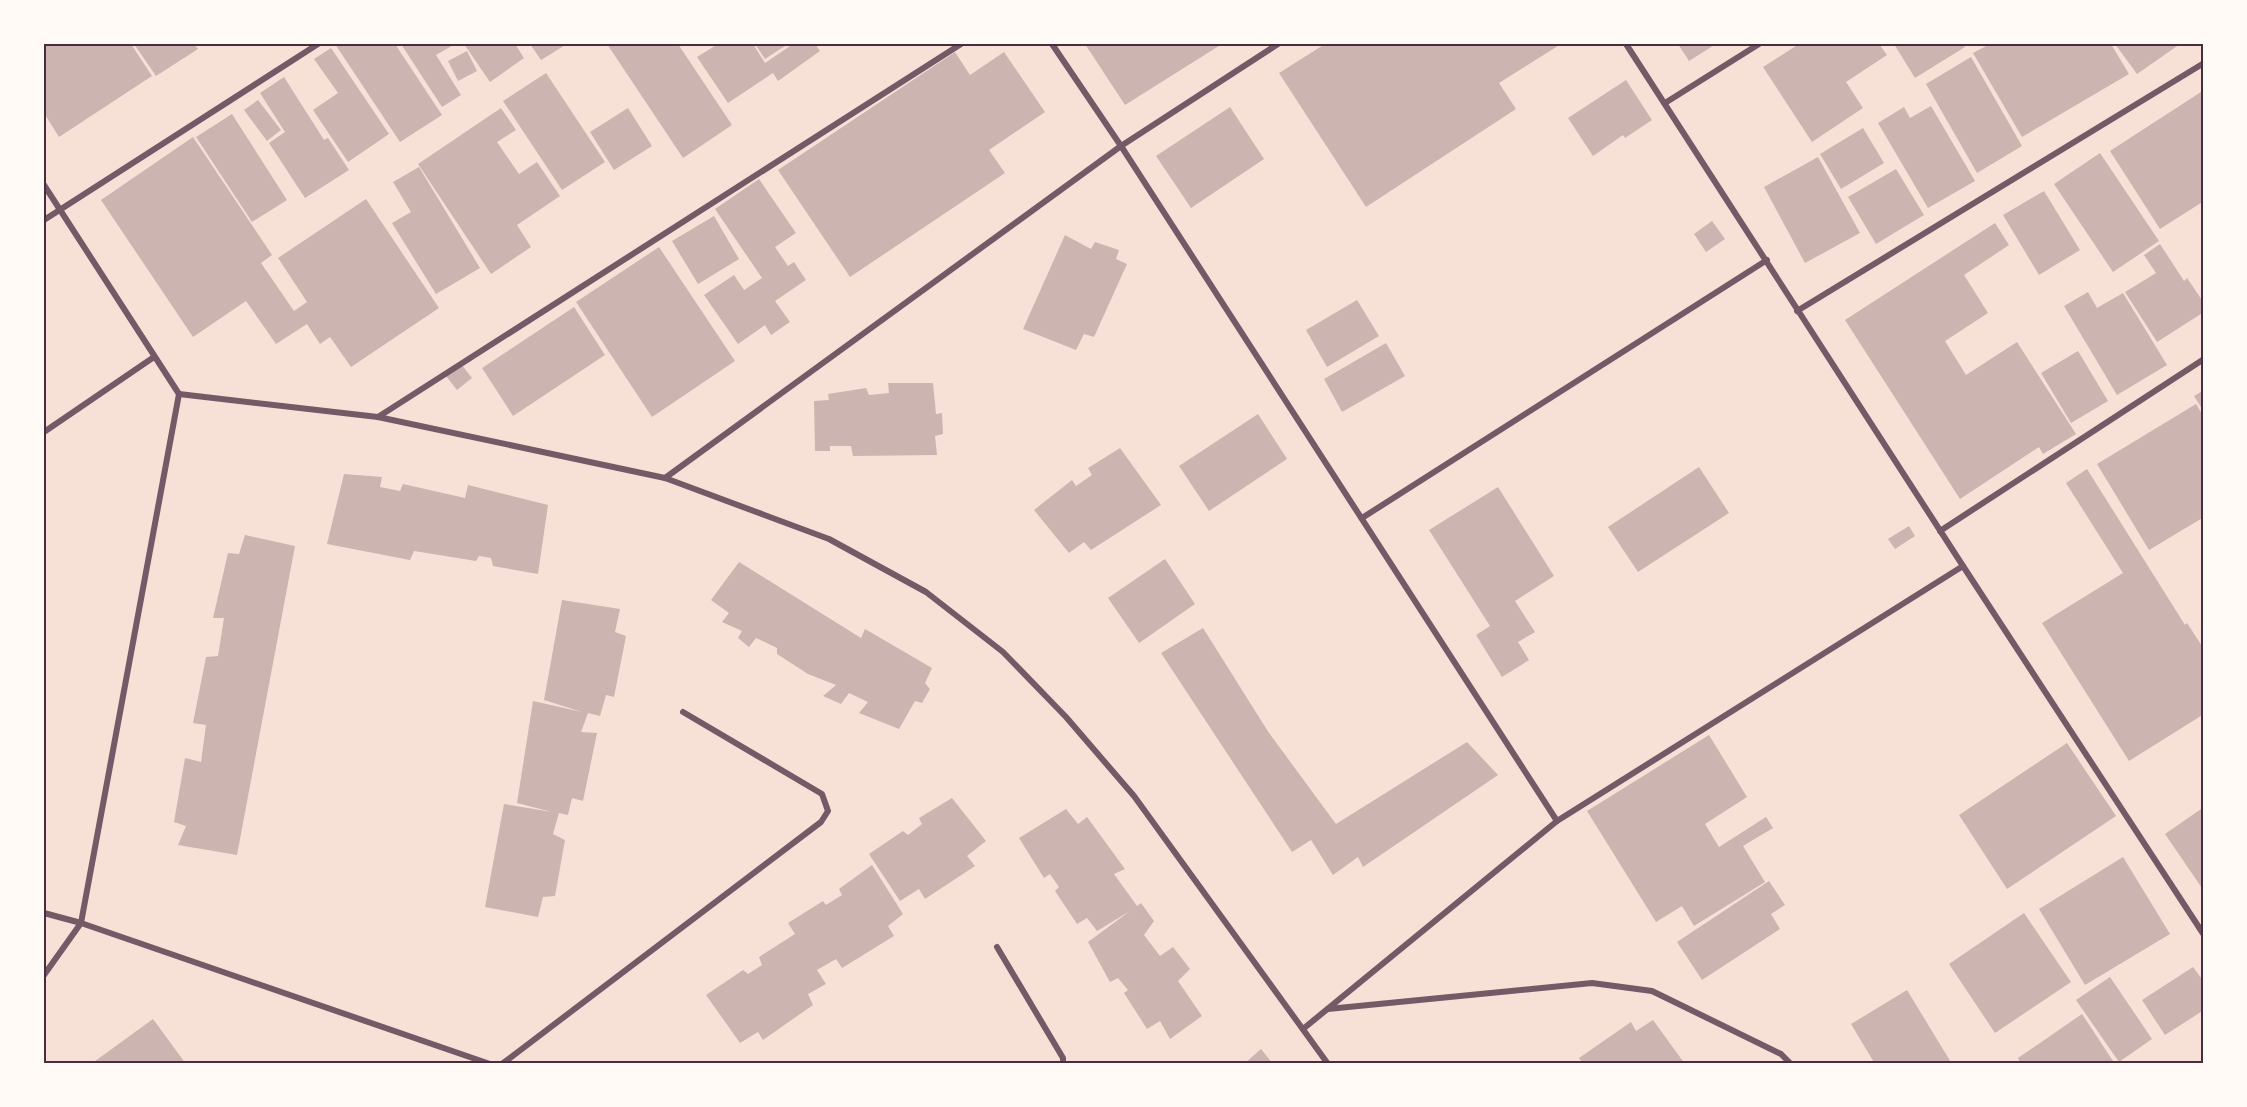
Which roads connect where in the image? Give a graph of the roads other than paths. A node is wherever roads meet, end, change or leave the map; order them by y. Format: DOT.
graph roads {
  1 [pos="318,44"];
  2 [pos="961,44"];
  3 [pos="1052,44"];
  4 [pos="1278,44"];
  5 [pos="1626,44"];
  6 [pos="1759,44"];
  7 [pos="2204,63"];
  8 [pos="1665,103"];
  9 [pos="1121,146"];
  10 [pos="44,185"];
  11 [pos="60,209"];
  12 [pos="44,220"];
  13 [pos="1767,260"];
  14 [pos="1797,311"];
  15 [pos="154,357"];
  16 [pos="2204,359"];
  17 [pos="179,394"];
  18 [pos="378,417"];
  19 [pos="44,432"];
  20 [pos="665,478"];
  21 [pos="1362,518"];
  22 [pos="1940,531"];
  23 [pos="1963,566"];
  24 [pos="683,712"];
  25 [pos="1557,821"];
  26 [pos="44,913"];
  27 [pos="81,923"];
  28 [pos="2204,935"];
  29 [pos="997,947"];
  30 [pos="44,975"];
  31 [pos="1328,1009"];
  32 [pos="1303,1029"];
  33 [pos="490,1064"];
  34 [pos="502,1064"];
  35 [pos="1063,1064"];
  36 [pos="1328,1064"];
  37 [pos="1791,1064"];
  1 -- 11 [label="street"];
  2 -- 18 [label="street"];
  3 -- 9 [label="street"];
  4 -- 9 [label="street"];
  5 -- 8 [label="street"];
  6 -- 8 [label="street"];
  7 -- 14 [label="street"];
  8 -- 13 [label="street"];
  9 -- 20 [label="street"];
  9 -- 21 [label="street"];
  10 -- 11 [label="street"];
  11 -- 12 [label="street"];
  11 -- 15 [label="street"];
  13 -- 14 [label="street"];
  13 -- 21 [label="street"];
  14 -- 22 [label="street"];
  15 -- 17 [label="street"];
  15 -- 19 [label="street"];
  16 -- 22 [label="street"];
  17 -- 18 [label="street"];
  17 -- 27 [label="street"];
  18 -- 20 [label="street"];
  20 -- 32 [label="street"];
  21 -- 25 [label="street"];
  22 -- 23 [label="street"];
  23 -- 25 [label="street"];
  23 -- 28 [label="street"];
  24 -- 34 [label="street"];
  25 -- 31 [label="street"];
  26 -- 27 [label="street"];
  27 -- 30 [label="street"];
  27 -- 33 [label="street"];
  29 -- 35 [label="street"];
  31 -- 32 [label="street"];
  31 -- 37 [label="street"];
  32 -- 36 [label="street"];
}
